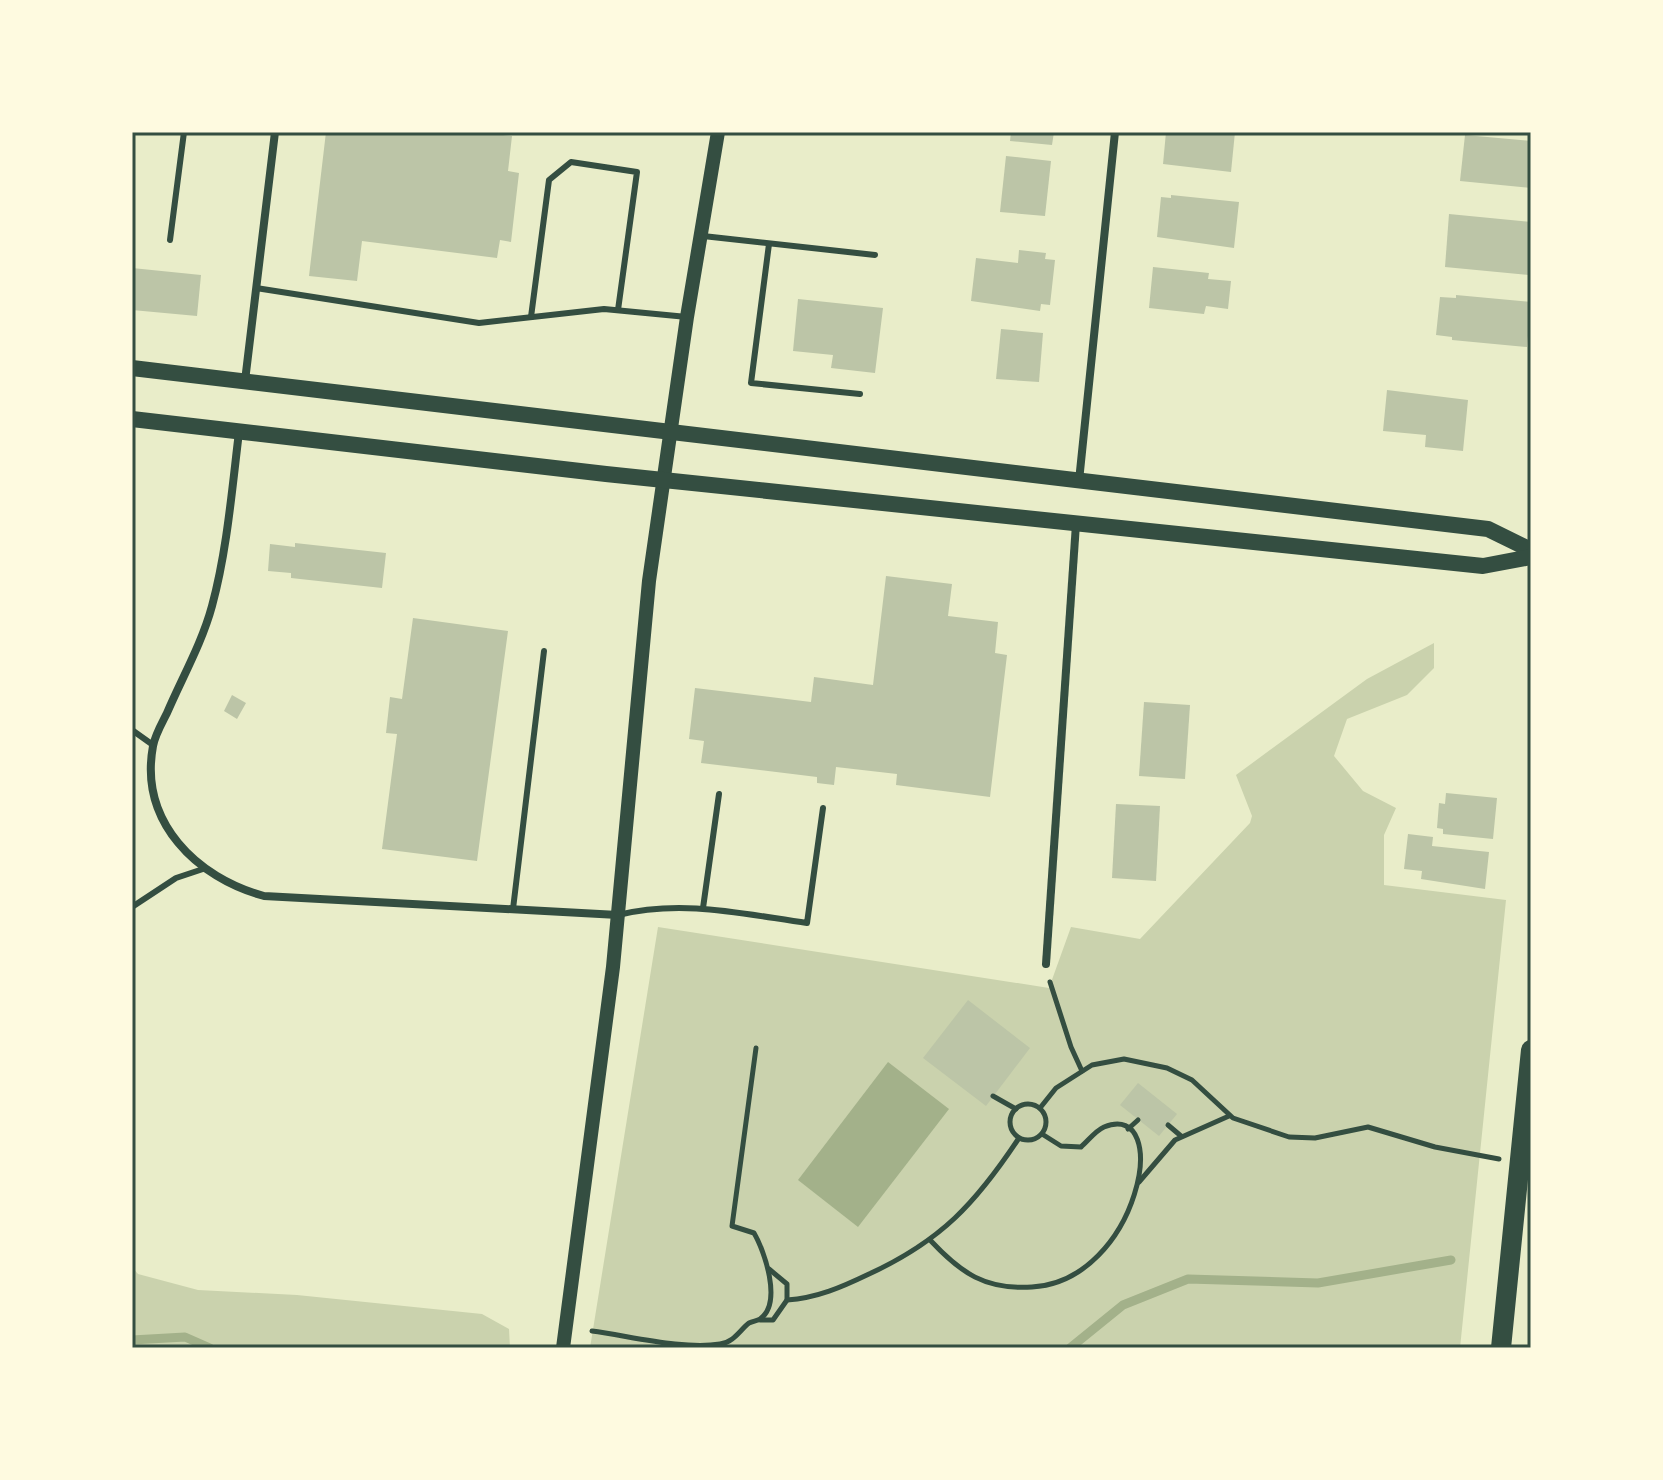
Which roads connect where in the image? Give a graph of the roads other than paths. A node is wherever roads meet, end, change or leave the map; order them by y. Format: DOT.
graph roads {
  1 [pos="184,132"];
  2 [pos="275,132"];
  3 [pos="718,132"];
  4 [pos="1115,132"];
  5 [pos="699,236"];
  6 [pos="170,240"];
  7 [pos="769,244"];
  8 [pos="875,255"];
  9 [pos="256,288"];
  10 [pos="618,310"];
  11 [pos="531,317"];
  12 [pos="687,317"];
  13 [pos="132,368"];
  14 [pos="245,382"];
  15 [pos="860,394"];
  16 [pos="132,419"];
  17 [pos="239,432"];
  18 [pos="670,432"];
  19 [pos="663,480"];
  20 [pos="1079,481"];
  21 [pos="1076,523"];
  22 [pos="1531,550"];
  23 [pos="1531,557"];
  24 [pos="544,651"];
  25 [pos="132,730"];
  26 [pos="153,745"];
  27 [pos="719,794"];
  28 [pos="823,808"];
  29 [pos="203,869"];
  30 [pos="132,907"];
  31 [pos="703,908"];
  32 [pos="513,909"];
  33 [pos="618,915"];
  34 [pos="1046,964"];
  35 [pos="1531,1050"];
  36 [pos="563,1348"];
  37 [pos="1501,1348"];
  1 -- 6 [label="lane"];
  2 -- 9 [label="street"];
  3 -- 5 [label="street"];
  4 -- 20 [label="street"];
  5 -- 7 [label="lane"];
  5 -- 12 [label="street"];
  7 -- 8 [label="lane"];
  7 -- 15 [label="lane"];
  9 -- 11 [label="lane"];
  9 -- 14 [label="street"];
  10 -- 11 [label="lane"];
  10 -- 11 [label="lane"];
  10 -- 12 [label="lane"];
  12 -- 18 [label="street"];
  13 -- 14 [label="main road"];
  14 -- 18 [label="main road"];
  16 -- 17 [label="main road"];
  17 -- 19 [label="main road"];
  17 -- 26 [label="street"];
  18 -- 19 [label="street"];
  18 -- 20 [label="main road"];
  19 -- 21 [label="main road"];
  19 -- 33 [label="street"];
  20 -- 22 [label="main road"];
  21 -- 23 [label="main road"];
  21 -- 34 [label="street"];
  24 -- 32 [label="lane"];
  25 -- 26 [label="lane"];
  26 -- 29 [label="street"];
  27 -- 31 [label="lane"];
  28 -- 31 [label="lane"];
  29 -- 30 [label="lane"];
  29 -- 32 [label="street"];
  31 -- 33 [label="lane"];
  32 -- 33 [label="street"];
  33 -- 36 [label="street"];
  35 -- 37 [label="main road"];
}
